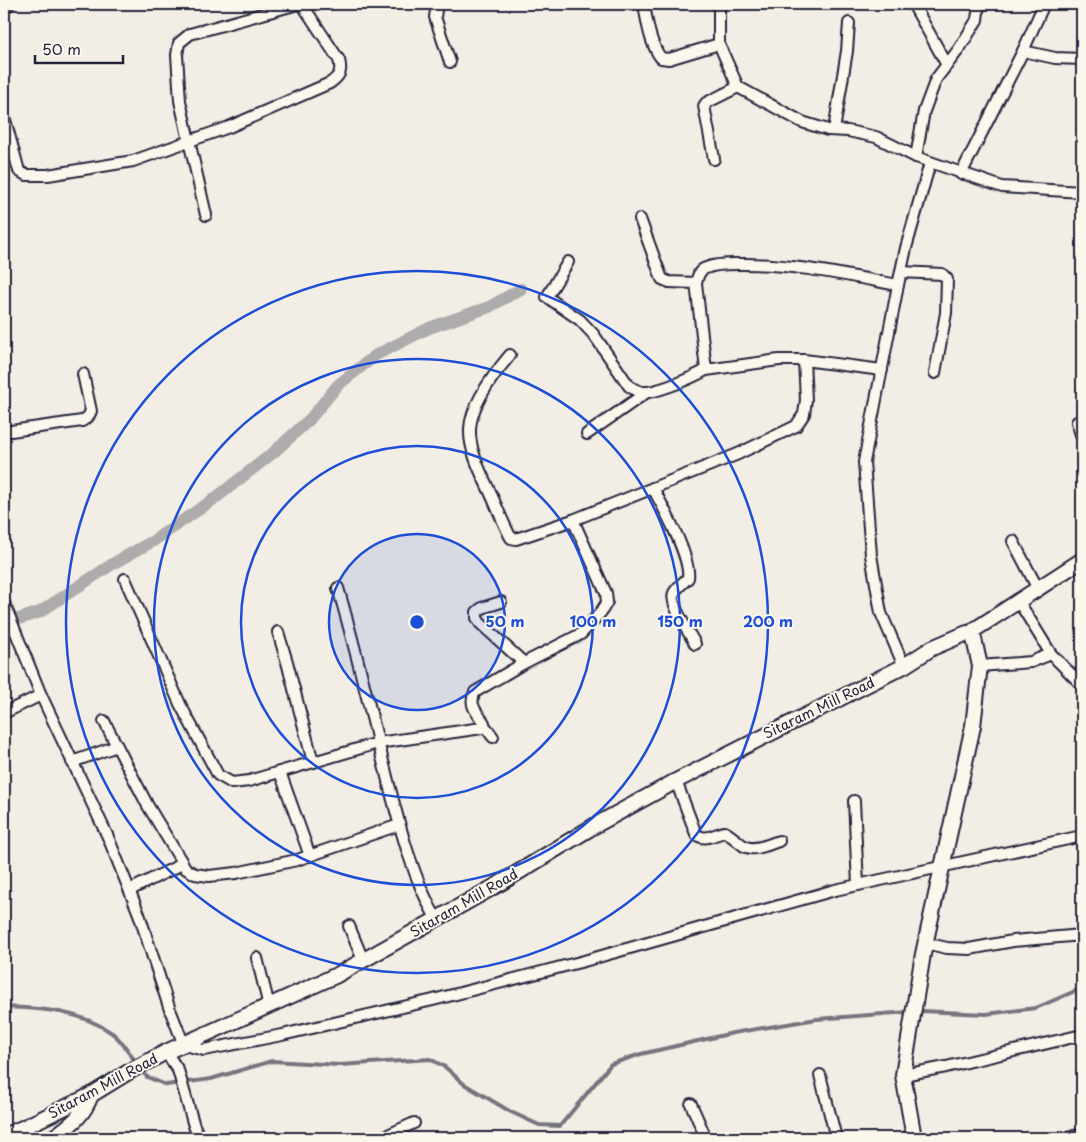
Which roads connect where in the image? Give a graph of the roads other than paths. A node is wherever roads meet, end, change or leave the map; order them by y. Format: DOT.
graph roads {
  1 [pos="9,4"];
  2 [pos="296,4"];
  3 [pos="437,4"];
  4 [pos="644,4"];
  5 [pos="719,4"];
  6 [pos="912,4"];
  7 [pos="980,4"];
  8 [pos="1044,4"];
  9 [pos="4,8"];
  10 [pos="850,23"];
  11 [pos="720,44"];
  12 [pos="1024,51"];
  13 [pos="1082,59"];
  14 [pos="450,62"];
  15 [pos="947,65"];
  16 [pos="738,87"];
  17 [pos="4,116"];
  18 [pos="834,130"];
  19 [pos="189,141"];
  20 [pos="916,157"];
  21 [pos="714,159"];
  22 [pos="930,163"];
  23 [pos="961,174"];
  24 [pos="1082,192"];
  25 [pos="206,215"];
  26 [pos="640,220"];
  27 [pos="568,262"];
  28 [pos="901,272"];
  29 [pos="696,283"];
  30 [pos="898,285"];
  31 [pos="510,355"];
  32 [pos="804,360"];
  33 [pos="706,370"];
  34 [pos="882,370"];
  35 [pos="935,372"];
  36 [pos="83,374"];
  37 [pos="647,392"];
  38 [pos="1077,422"];
  39 [pos="4,432"];
  40 [pos="587,434"];
  41 [pos="1082,438"];
  42 [pos="653,488"];
  43 [pos="573,520"];
  44 [pos="1013,541"];
  45 [pos="1082,560"];
  46 [pos="125,579"];
  47 [pos="338,588"];
  48 [pos="1038,589"];
  49 [pos="501,602"];
  50 [pos="1019,602"];
  51 [pos="8,614"];
  52 [pos="278,632"];
  53 [pos="972,635"];
  54 [pos="695,644"];
  55 [pos="1051,654"];
  56 [pos="524,663"];
  57 [pos="904,666"];
  58 [pos="980,666"];
  59 [pos="1082,685"];
  60 [pos="41,695"];
  61 [pos="4,713"];
  62 [pos="104,720"];
  63 [pos="484,725"];
  64 [pos="493,737"];
  65 [pos="378,743"];
  66 [pos="117,746"];
  67 [pos="72,762"];
  68 [pos="313,762"];
  69 [pos="280,772"];
  70 [pos="676,781"];
  71 [pos="854,801"];
  72 [pos="399,825"];
  73 [pos="1082,836"];
  74 [pos="779,841"];
  75 [pos="310,856"];
  76 [pos="181,860"];
  77 [pos="942,866"];
  78 [pos="858,885"];
  79 [pos="130,890"];
  80 [pos="437,920"];
  81 [pos="349,926"];
  82 [pos="1082,934"];
  83 [pos="925,943"];
  84 [pos="257,958"];
  85 [pos="363,960"];
  86 [pos="269,1006"];
  87 [pos="1082,1037"];
  88 [pos="184,1045"];
  89 [pos="161,1055"];
  90 [pos="820,1075"];
  91 [pos="903,1075"];
  92 [pos="91,1095"];
  93 [pos="691,1104"];
  94 [pos="414,1123"];
  95 [pos="1082,1134"];
  96 [pos="4,1136"];
  97 [pos="53,1138"];
  98 [pos="200,1138"];
  99 [pos="381,1138"];
  100 [pos="706,1138"];
  101 [pos="836,1138"];
  102 [pos="914,1138"];
  103 [pos="1066,1138"];
  1 -- 9 [label="street"];
  2 -- 19 [label="street"];
  2 -- 19 [label="street"];
  3 -- 14 [label="street"];
  4 -- 11 [label="street"];
  5 -- 11 [label="street"];
  6 -- 15 [label="street"];
  7 -- 15 [label="street"];
  8 -- 12 [label="street"];
  10 -- 18 [label="street"];
  11 -- 16 [label="street"];
  12 -- 13 [label="street"];
  12 -- 23 [label="street"];
  15 -- 20 [label="street"];
  16 -- 18 [label="street"];
  16 -- 21 [label="street"];
  17 -- 19 [label="street"];
  18 -- 20 [label="street"];
  19 -- 25 [label="street"];
  20 -- 22 [label="street"];
  22 -- 23 [label="street"];
  22 -- 28 [label="street"];
  23 -- 24 [label="street"];
  26 -- 29 [label="street"];
  27 -- 37 [label="street"];
  28 -- 30 [label="street"];
  28 -- 35 [label="street"];
  29 -- 30 [label="street"];
  29 -- 33 [label="street"];
  30 -- 34 [label="street"];
  31 -- 43 [label="street"];
  32 -- 33 [label="street"];
  32 -- 34 [label="street"];
  32 -- 42 [label="street"];
  33 -- 37 [label="street"];
  34 -- 57 [label="street"];
  36 -- 39 [label="street"];
  37 -- 40 [label="street"];
  38 -- 41 [label="street"];
  42 -- 43 [label="street"];
  42 -- 54 [label="street"];
  43 -- 56 [label="street"];
  44 -- 48 [label="street"];
  45 -- 48 [label="main road, Sitaram Mill Road"];
  46 -- 69 [label="street"];
  47 -- 65 [label="street"];
  48 -- 50 [label="main road, Sitaram Mill Road"];
  49 -- 56 [label="street"];
  50 -- 53 [label="main road, Sitaram Mill Road"];
  50 -- 55 [label="street"];
  51 -- 60 [label="street"];
  52 -- 68 [label="street"];
  53 -- 57 [label="main road, Sitaram Mill Road"];
  53 -- 58 [label="main road"];
  55 -- 58 [label="street"];
  55 -- 59 [label="street"];
  56 -- 63 [label="street"];
  57 -- 70 [label="main road, Sitaram Mill Road"];
  58 -- 77 [label="main road"];
  60 -- 61 [label="street"];
  60 -- 67 [label="street"];
  62 -- 66 [label="street"];
  63 -- 64 [label="street"];
  63 -- 65 [label="street"];
  65 -- 68 [label="street"];
  65 -- 72 [label="street"];
  66 -- 67 [label="street"];
  66 -- 76 [label="street"];
  67 -- 79 [label="street"];
  68 -- 69 [label="street"];
  69 -- 75 [label="street"];
  70 -- 74 [label="street"];
  70 -- 80 [label="main road, Sitaram Mill Road"];
  71 -- 78 [label="street"];
  72 -- 75 [label="street"];
  72 -- 80 [label="street"];
  73 -- 77 [label="street"];
  75 -- 76 [label="street"];
  76 -- 79 [label="street"];
  77 -- 78 [label="street"];
  77 -- 83 [label="main road"];
  78 -- 88 [label="street"];
  79 -- 88 [label="street"];
  80 -- 85 [label="main road, Sitaram Mill Road"];
  81 -- 85 [label="street"];
  82 -- 83 [label="street"];
  83 -- 91 [label="main road"];
  84 -- 86 [label="street"];
  85 -- 86 [label="main road, Sitaram Mill Road"];
  86 -- 88 [label="main road, Sitaram Mill Road"];
  87 -- 91 [label="street"];
  88 -- 89 [label="main road, Sitaram Mill Road"];
  89 -- 92 [label="main road, Sitaram Mill Road"];
  89 -- 98 [label="street"];
  90 -- 101 [label="street"];
  91 -- 102 [label="main road"];
  92 -- 96 [label="main road, Sitaram Mill Road"];
  92 -- 97 [label="main road"];
  93 -- 100 [label="street"];
  94 -- 99 [label="street"];
  95 -- 103 [label="street"];
}
